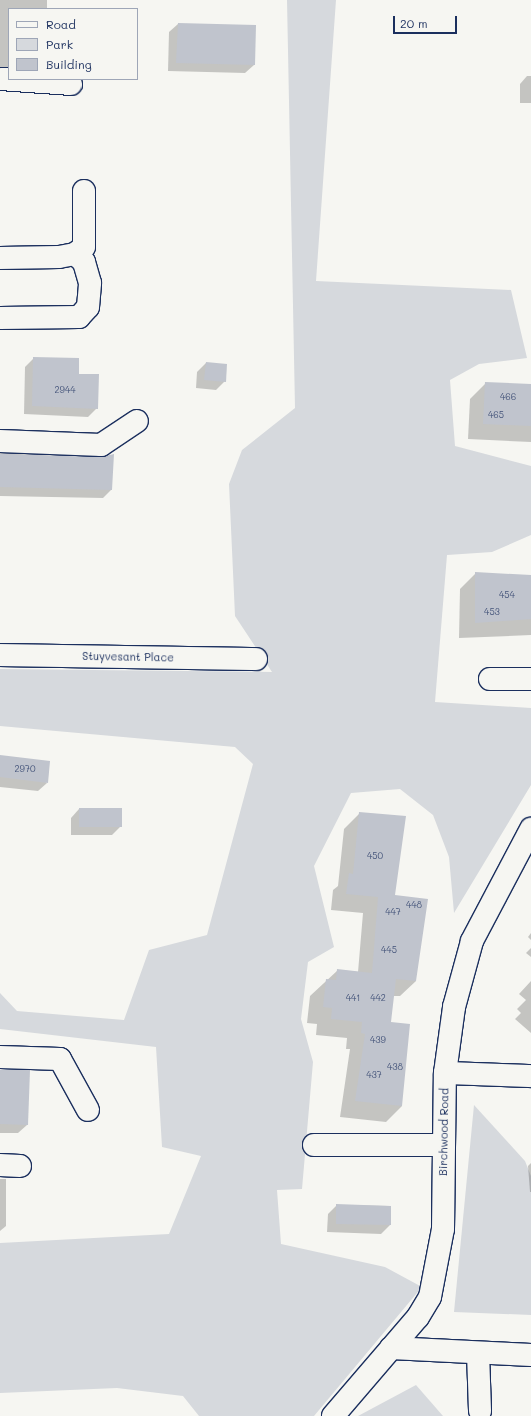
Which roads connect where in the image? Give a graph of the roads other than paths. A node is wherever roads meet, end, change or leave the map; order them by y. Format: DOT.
graph roads {
  1 [pos="14,80"];
  2 [pos="71,84"];
  3 [pos="84,191"];
  4 [pos="75,254"];
  5 [pos="0,258"];
  6 [pos="0,318"];
  7 [pos="137,421"];
  8 [pos="0,441"];
  9 [pos="0,655"];
  10 [pos="256,659"];
  11 [pos="490,679"];
  12 [pos="531,679"];
  13 [pos="531,829"];
  14 [pos="0,1057"];
  15 [pos="445,1073"];
  16 [pos="531,1076"];
  17 [pos="88,1110"];
  18 [pos="314,1145"];
  19 [pos="444,1145"];
  20 [pos="391,1348"];
  21 [pos="478,1354"];
  22 [pos="531,1355"];
  23 [pos="480,1411"];
  24 [pos="333,1416"];
  1 -- 2 [label="street"];
  3 -- 4 [label="street"];
  4 -- 5 [label="street"];
  4 -- 6 [label="street"];
  7 -- 8 [label="street"];
  9 -- 10 [label="street, Stuyvesant Place"];
  11 -- 12 [label="street"];
  13 -- 15 [label="street, Birchwood Road"];
  14 -- 17 [label="street"];
  15 -- 16 [label="street"];
  15 -- 19 [label="street, Birchwood Road"];
  18 -- 19 [label="street"];
  19 -- 20 [label="street, Birchwood Road"];
  20 -- 21 [label="street"];
  20 -- 24 [label="street, Birchwood Road"];
  21 -- 22 [label="street"];
  21 -- 23 [label="street"];
}
